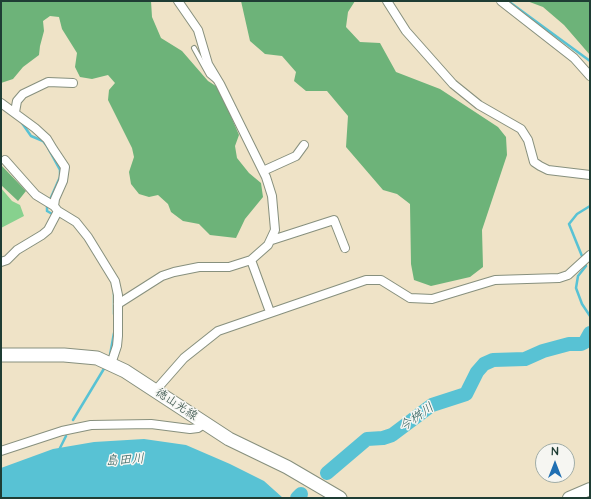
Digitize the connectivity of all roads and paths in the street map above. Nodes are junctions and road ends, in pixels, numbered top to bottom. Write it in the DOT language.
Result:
graph roads {
  1 [pos="178,1"];
  2 [pos="387,1"];
  3 [pos="501,1"];
  4 [pos="194,48"];
  5 [pos="590,76"];
  6 [pos="73,83"];
  7 [pos="220,84"];
  8 [pos="1,103"];
  9 [pos="15,112"];
  10 [pos="304,145"];
  11 [pos="5,160"];
  12 [pos="264,171"];
  13 [pos="590,175"];
  14 [pos="56,208"];
  15 [pos="272,240"];
  16 [pos="345,248"];
  17 [pos="590,255"];
  18 [pos="251,260"];
  19 [pos="1,262"];
  20 [pos="118,304"];
  21 [pos="270,312"];
  22 [pos="1,355"];
  23 [pos="111,364"];
  24 [pos="155,391"];
  25 [pos="204,424"];
  26 [pos="1,451"];
  27 [pos="590,489"];
  28 [pos="340,498"];
  29 [pos="569,498"];
  1 -- 7 [label="street"];
  2 -- 13 [label="street"];
  3 -- 5 [label="street"];
  4 -- 7 [label="lane"];
  6 -- 9 [label="street"];
  7 -- 12 [label="street"];
  8 -- 9 [label="street"];
  9 -- 14 [label="street"];
  10 -- 12 [label="street"];
  11 -- 14 [label="street"];
  12 -- 15 [label="street"];
  14 -- 19 [label="street"];
  14 -- 20 [label="street"];
  15 -- 16 [label="street"];
  15 -- 18 [label="street"];
  17 -- 21 [label="street"];
  18 -- 20 [label="street"];
  18 -- 21 [label="street"];
  20 -- 23 [label="street"];
  21 -- 24 [label="street"];
  22 -- 23 [label="main road, 徳山光線"];
  23 -- 24 [label="main road, 徳山光線"];
  24 -- 25 [label="main road, 徳山光線"];
  25 -- 26 [label="street"];
  25 -- 28 [label="main road, 徳山光線"];
  27 -- 29 [label="street"];
}
